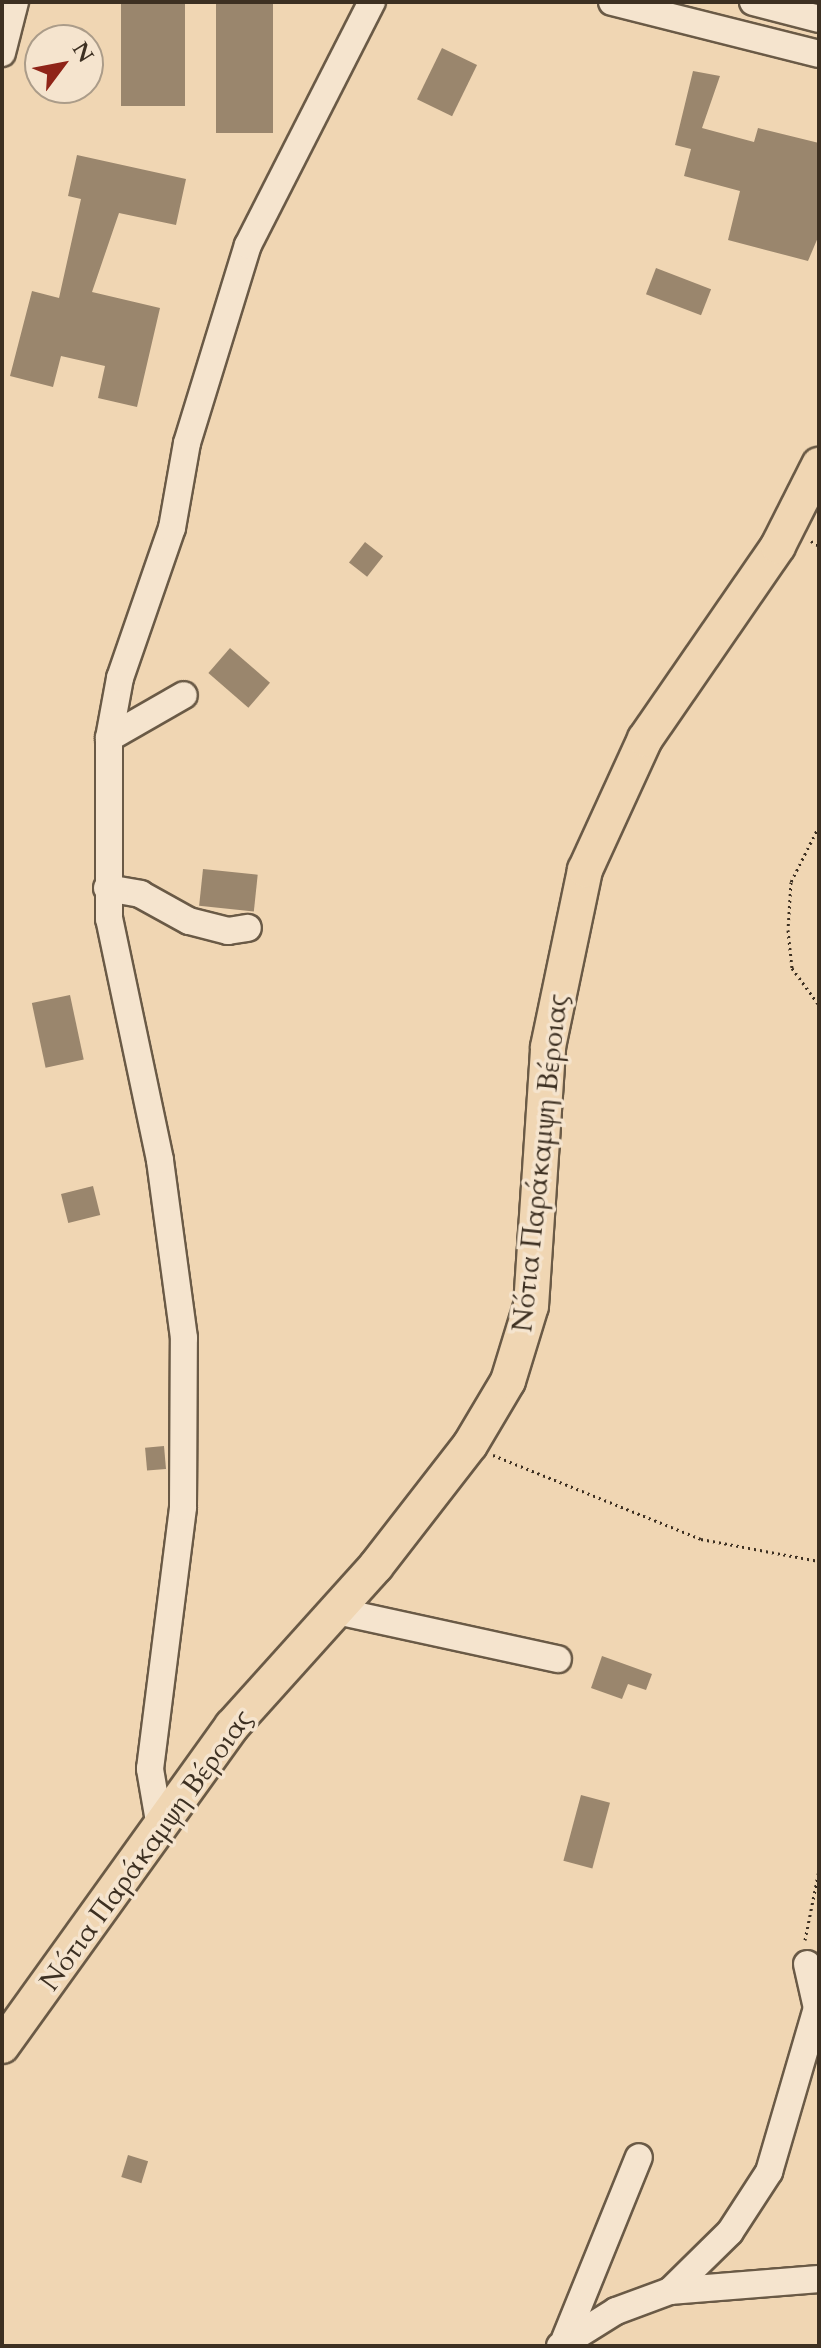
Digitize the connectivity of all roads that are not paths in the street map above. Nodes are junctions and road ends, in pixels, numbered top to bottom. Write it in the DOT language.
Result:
graph roads {
  1 [pos="15,2"];
  2 [pos="372,2"];
  3 [pos="612,2"];
  4 [pos="753,2"];
  5 [pos="819,19"];
  6 [pos="2,53"];
  7 [pos="819,54"];
  8 [pos="819,465"];
  9 [pos="819,502"];
  10 [pos="778,546"];
  11 [pos="184,695"];
  12 [pos="109,738"];
  13 [pos="107,888"];
  14 [pos="248,928"];
  15 [pos="337,1611"];
  16 [pos="558,1659"];
  17 [pos="160,1827"];
  18 [pos="807,1964"];
  19 [pos="2,2046"];
  20 [pos="639,2157"];
  21 [pos="819,2279"];
  22 [pos="670,2291"];
  23 [pos="562,2342"];
  1 -- 6 [label="street"];
  2 -- 12 [label="street"];
  3 -- 7 [label="street"];
  4 -- 5 [label="street"];
  8 -- 10 [label="main road, Νότια Παράκαμψη Βέροιας"];
  9 -- 10 [label="main road, Νότια Παράκαμψη Βέροιας"];
  10 -- 15 [label="main road, Νότια Παράκαμψη Βέροιας"];
  11 -- 12 [label="street"];
  12 -- 13 [label="street"];
  13 -- 14 [label="street"];
  13 -- 17 [label="street"];
  15 -- 16 [label="street"];
  15 -- 17 [label="main road, Νότια Παράκαμψη Βέροιας"];
  17 -- 19 [label="main road, Νότια Παράκαμψη Βέροιας"];
  18 -- 22 [label="street"];
  20 -- 23 [label="street"];
  21 -- 22 [label="street"];
  22 -- 23 [label="street"];
}
